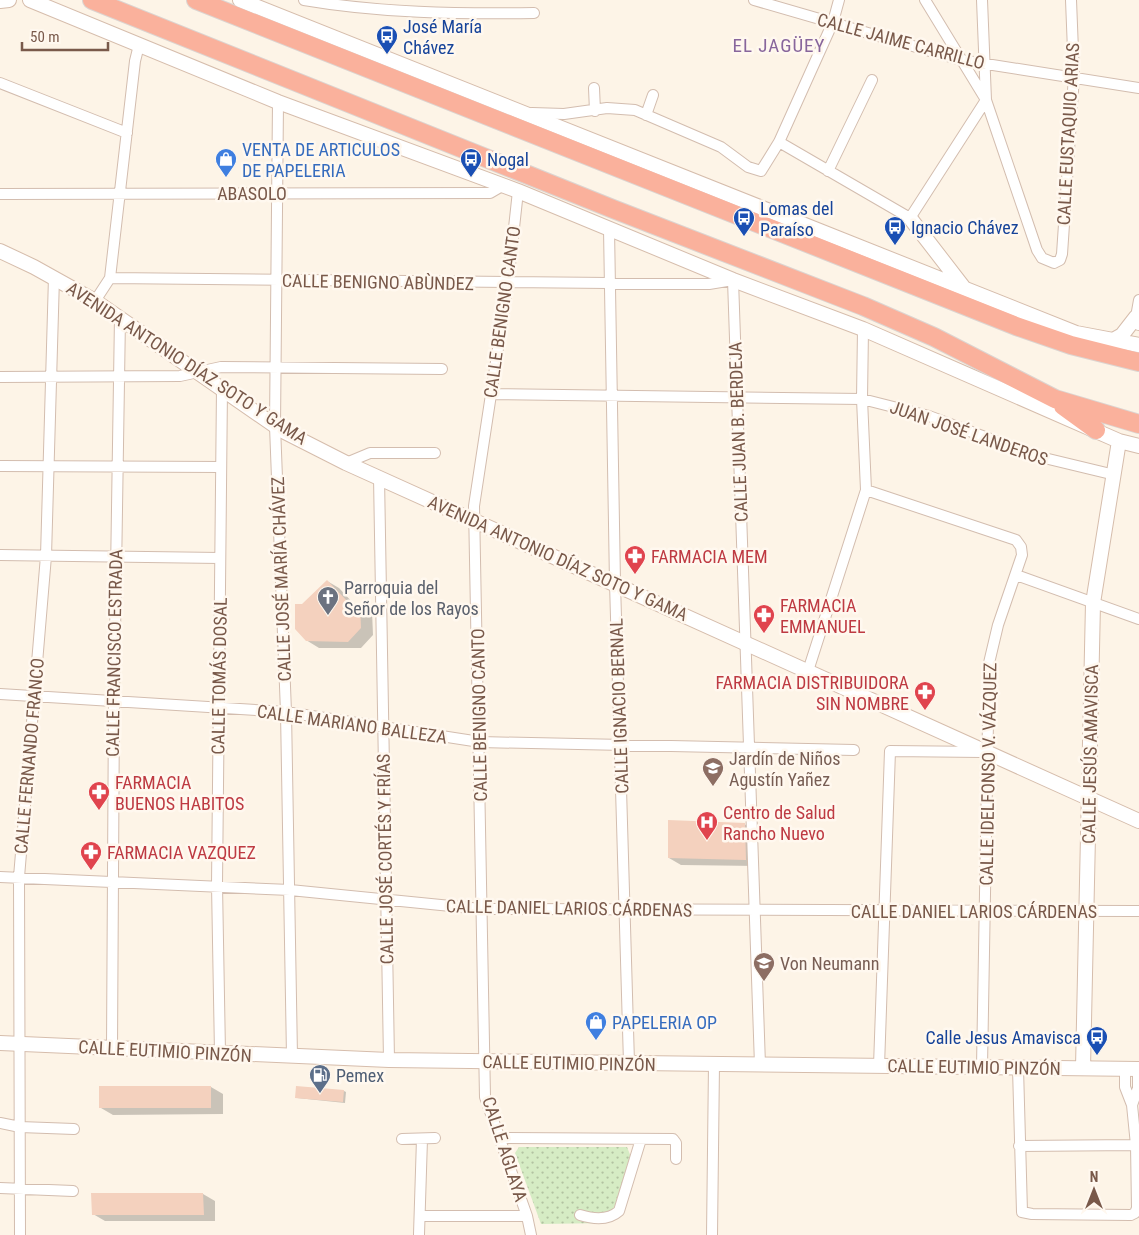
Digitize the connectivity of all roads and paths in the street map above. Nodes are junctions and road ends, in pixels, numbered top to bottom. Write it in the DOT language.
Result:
graph roads {
  1 [pos="8,0"];
  2 [pos="30,0"];
  3 [pos="92,0"];
  4 [pos="196,0"];
  5 [pos="240,0"];
  6 [pos="304,0"];
  7 [pos="754,0"];
  8 [pos="839,0"];
  9 [pos="925,0"];
  10 [pos="982,0"];
  11 [pos="1071,0"];
  12 [pos="0,1"];
  13 [pos="353,4"];
  14 [pos="534,13"];
  15 [pos="833,22"];
  16 [pos="139,45"];
  17 [pos="377,54"];
  18 [pos="961,60"];
  19 [pos="984,64"];
  20 [pos="1074,76"];
  21 [pos="872,80"];
  22 [pos="0,83"];
  23 [pos="413,86"];
  24 [pos="594,88"];
  25 [pos="1139,88"];
  26 [pos="653,95"];
  27 [pos="986,100"];
  28 [pos="278,102"];
  29 [pos="595,111"];
  30 [pos="521,113"];
  31 [pos="646,115"];
  32 [pos="127,132"];
  33 [pos="779,142"];
  34 [pos="828,171"];
  35 [pos="502,186"];
  36 [pos="518,191"];
  37 [pos="120,193"];
  38 [pos="276,193"];
  39 [pos="0,194"];
  40 [pos="910,218"];
  41 [pos="609,229"];
  42 [pos="0,251"];
  43 [pos="54,277"];
  44 [pos="110,278"];
  45 [pos="275,280"];
  46 [pos="733,280"];
  47 [pos="508,283"];
  48 [pos="608,284"];
  49 [pos="964,288"];
  50 [pos="1139,300"];
  51 [pos="95,301"];
  52 [pos="120,317"];
  53 [pos="1137,320"];
  54 [pos="862,329"];
  55 [pos="1112,340"];
  56 [pos="1139,345"];
  57 [pos="1139,362"];
  58 [pos="275,368"];
  59 [pos="442,369"];
  60 [pos="199,372"];
  61 [pos="0,377"];
  62 [pos="119,377"];
  63 [pos="50,378"];
  64 [pos="222,388"];
  65 [pos="1009,392"];
  66 [pos="491,394"];
  67 [pos="611,396"];
  68 [pos="1047,396"];
  69 [pos="737,398"];
  70 [pos="862,399"];
  71 [pos="1139,424"];
  72 [pos="275,426"];
  73 [pos="1096,430"];
  74 [pos="1119,441"];
  75 [pos="1139,446"];
  76 [pos="435,453"];
  77 [pos="346,463"];
  78 [pos="0,466"];
  79 [pos="49,467"];
  80 [pos="118,467"];
  81 [pos="221,467"];
  82 [pos="1115,475"];
  83 [pos="379,477"];
  84 [pos="866,490"];
  85 [pos="475,520"];
  86 [pos="0,555"];
  87 [pos="46,556"];
  88 [pos="115,557"];
  89 [pos="220,558"];
  90 [pos="1016,575"];
  91 [pos="615,583"];
  92 [pos="1093,603"];
  93 [pos="1139,619"];
  94 [pos="746,643"];
  95 [pos="808,671"];
  96 [pos="0,694"];
  97 [pos="34,695"];
  98 [pos="114,701"];
  99 [pos="218,707"];
  100 [pos="286,712"];
  101 [pos="382,728"];
  102 [pos="480,742"];
  103 [pos="621,745"];
  104 [pos="749,748"];
  105 [pos="854,750"];
  106 [pos="987,752"];
  107 [pos="1089,799"];
  108 [pos="1139,821"];
  109 [pos="0,877"];
  110 [pos="19,878"];
  111 [pos="113,881"];
  112 [pos="217,886"];
  113 [pos="290,890"];
  114 [pos="385,899"];
  115 [pos="481,909"];
  116 [pos="626,910"];
  117 [pos="755,911"];
  118 [pos="884,911"];
  119 [pos="985,911"];
  120 [pos="1087,911"];
  121 [pos="1139,911"];
  122 [pos="0,1043"];
  123 [pos="18,1044"];
  124 [pos="112,1048"];
  125 [pos="220,1053"];
  126 [pos="292,1056"];
  127 [pos="389,1060"];
  128 [pos="484,1061"];
  129 [pos="630,1063"];
  130 [pos="714,1064"];
  131 [pos="760,1065"];
  132 [pos="879,1066"];
  133 [pos="982,1067"];
  134 [pos="1018,1068"];
  135 [pos="1083,1068"];
  136 [pos="1134,1069"];
  137 [pos="0,1122"];
  138 [pos="20,1127"];
  139 [pos="74,1129"];
  140 [pos="435,1138"];
  141 [pos="500,1138"];
  142 [pos="402,1139"];
  143 [pos="422,1139"];
  144 [pos="641,1139"];
  145 [pos="1136,1144"];
  146 [pos="1020,1146"];
  147 [pos="676,1159"];
  148 [pos="0,1188"];
  149 [pos="20,1189"];
  150 [pos="73,1190"];
  151 [pos="1138,1190"];
  152 [pos="580,1215"];
  153 [pos="420,1216"];
  154 [pos="527,1216"];
  155 [pos="419,1234"];
  156 [pos="20,1235"];
  157 [pos="531,1235"];
  158 [pos="712,1235"];
  1 -- 12 [label="street"];
  2 -- 16 [label="street"];
  3 -- 68 [label="highway"];
  4 -- 23 [label="highway"];
  5 -- 17 [label="street"];
  6 -- 13 [label="street"];
  7 -- 15 [label="street, CALLE JAIME CARRILLO"];
  8 -- 15 [label="street"];
  9 -- 18 [label="street"];
  10 -- 19 [label="street"];
  11 -- 20 [label="street, CALLE EUSTAQUIO ARIAS"];
  13 -- 14 [label="street"];
  15 -- 18 [label="street, CALLE JAIME CARRILLO"];
  15 -- 33 [label="street"];
  16 -- 28 [label="street"];
  16 -- 32 [label="street"];
  17 -- 23 [label="street"];
  17 -- 30 [label="street"];
  18 -- 19 [label="street, CALLE JAIME CARRILLO"];
  18 -- 27 [label="street"];
  19 -- 20 [label="street, CALLE JAIME CARRILLO"];
  19 -- 27 [label="street"];
  20 -- 25 [label="street, CALLE JAIME CARRILLO"];
  20 -- 27 [label="street, CALLE EUSTAQUIO ARIAS"];
  21 -- 34 [label="street"];
  22 -- 32 [label="street"];
  23 -- 57 [label="highway"];
  24 -- 29 [label="street"];
  26 -- 31 [label="street"];
  27 -- 40 [label="street"];
  28 -- 35 [label="street"];
  28 -- 38 [label="street, CALLE JOSÉ MARÍA CHÁVEZ"];
  29 -- 30 [label="street"];
  29 -- 31 [label="street"];
  30 -- 49 [label="street"];
  31 -- 33 [label="street"];
  32 -- 37 [label="street"];
  33 -- 34 [label="street"];
  34 -- 40 [label="street"];
  35 -- 36 [label="street"];
  35 -- 38 [label="street, ABASOLO"];
  36 -- 41 [label="street"];
  36 -- 47 [label="street, CALLE BENIGNO CANTO"];
  37 -- 38 [label="street, ABASOLO"];
  37 -- 39 [label="street, ABASOLO"];
  37 -- 44 [label="street"];
  38 -- 45 [label="street, CALLE JOSÉ MARÍA CHÁVEZ"];
  40 -- 49 [label="street"];
  41 -- 46 [label="street"];
  41 -- 48 [label="street, CALLE IGNACIO BERNAL"];
  42 -- 43 [label="street, AVENIDA ANTONIO DÍAZ SOTO Y GAMA"];
  43 -- 51 [label="street, AVENIDA ANTONIO DÍAZ SOTO Y GAMA"];
  43 -- 63 [label="street, CALLE FERNANDO FRANCO"];
  44 -- 45 [label="street, CALLE BENIGNO ABÙNDEZ"];
  44 -- 51 [label="street"];
  45 -- 47 [label="street, CALLE BENIGNO ABÙNDEZ"];
  45 -- 58 [label="street, CALLE JOSÉ MARÍA CHÁVEZ"];
  46 -- 48 [label="street, CALLE BENIGNO ABÙNDEZ"];
  46 -- 54 [label="street"];
  46 -- 69 [label="street, CALLE JUAN B. BERDEJA"];
  47 -- 48 [label="street, CALLE BENIGNO ABÙNDEZ"];
  47 -- 66 [label="street, CALLE BENIGNO CANTO"];
  48 -- 67 [label="street, CALLE IGNACIO BERNAL"];
  49 -- 55 [label="street"];
  50 -- 53 [label="street"];
  51 -- 52 [label="street, AVENIDA ANTONIO DÍAZ SOTO Y GAMA"];
  52 -- 60 [label="street, AVENIDA ANTONIO DÍAZ SOTO Y GAMA"];
  52 -- 62 [label="street, CALLE FRANCISCO ESTRADA"];
  53 -- 55 [label="street"];
  54 -- 65 [label="street"];
  54 -- 70 [label="street"];
  55 -- 56 [label="street"];
  58 -- 59 [label="street"];
  58 -- 60 [label="street"];
  58 -- 72 [label="street, CALLE JOSÉ MARÍA CHÁVEZ"];
  60 -- 62 [label="street"];
  60 -- 64 [label="street, AVENIDA ANTONIO DÍAZ SOTO Y GAMA"];
  61 -- 63 [label="street"];
  62 -- 63 [label="street"];
  62 -- 80 [label="street, CALLE FRANCISCO ESTRADA"];
  63 -- 79 [label="street, CALLE FERNANDO FRANCO"];
  64 -- 72 [label="street, AVENIDA ANTONIO DÍAZ SOTO Y GAMA"];
  64 -- 81 [label="street, CALLE TOMÁS DOSAL"];
  65 -- 68 [label="highway"];
  65 -- 73 [label="street"];
  66 -- 67 [label="street, JUAN JOSÉ LANDEROS"];
  66 -- 85 [label="street, CALLE BENIGNO CANTO"];
  67 -- 69 [label="street, JUAN JOSÉ LANDEROS"];
  67 -- 91 [label="street, CALLE IGNACIO BERNAL"];
  68 -- 71 [label="highway"];
  68 -- 73 [label="highway"];
  69 -- 70 [label="street, JUAN JOSÉ LANDEROS"];
  69 -- 94 [label="street, CALLE JUAN B. BERDEJA"];
  70 -- 82 [label="street, JUAN JOSÉ LANDEROS"];
  70 -- 84 [label="street"];
  72 -- 77 [label="street, AVENIDA ANTONIO DÍAZ SOTO Y GAMA"];
  72 -- 100 [label="street, CALLE JOSÉ MARÍA CHÁVEZ"];
  73 -- 74 [label="street"];
  74 -- 75 [label="street"];
  74 -- 82 [label="street, CALLE JESÚS AMAVISCA"];
  76 -- 77 [label="street"];
  77 -- 83 [label="street, AVENIDA ANTONIO DÍAZ SOTO Y GAMA"];
  78 -- 79 [label="street"];
  79 -- 80 [label="street"];
  79 -- 87 [label="street, CALLE FERNANDO FRANCO"];
  80 -- 81 [label="street"];
  80 -- 88 [label="street, CALLE FRANCISCO ESTRADA"];
  81 -- 89 [label="street, CALLE TOMÁS DOSAL"];
  82 -- 92 [label="street, CALLE JESÚS AMAVISCA"];
  83 -- 85 [label="street, AVENIDA ANTONIO DÍAZ SOTO Y GAMA"];
  83 -- 101 [label="street, CALLE JOSÉ CORTÉS Y FRÍAS"];
  84 -- 90 [label="street, CALLE IDELFONSO V. VÁZQUEZ"];
  84 -- 95 [label="street"];
  85 -- 91 [label="street, AVENIDA ANTONIO DÍAZ SOTO Y GAMA"];
  85 -- 102 [label="street, CALLE BENIGNO CANTO"];
  86 -- 87 [label="street"];
  87 -- 88 [label="street"];
  87 -- 97 [label="street, CALLE FERNANDO FRANCO"];
  88 -- 89 [label="street"];
  88 -- 98 [label="street, CALLE FRANCISCO ESTRADA"];
  89 -- 99 [label="street, CALLE TOMÁS DOSAL"];
  90 -- 92 [label="street"];
  90 -- 106 [label="street, CALLE IDELFONSO V. VÁZQUEZ"];
  91 -- 94 [label="street, AVENIDA ANTONIO DÍAZ SOTO Y GAMA"];
  91 -- 103 [label="street, CALLE IGNACIO BERNAL"];
  92 -- 93 [label="street"];
  92 -- 107 [label="street, CALLE JESÚS AMAVISCA"];
  94 -- 95 [label="street, AVENIDA ANTONIO DÍAZ SOTO Y GAMA"];
  94 -- 104 [label="street, CALLE JUAN B. BERDEJA"];
  95 -- 106 [label="street, AVENIDA ANTONIO DÍAZ SOTO Y GAMA"];
  96 -- 97 [label="street, CALLE MARIANO BALLEZA"];
  97 -- 98 [label="street, CALLE MARIANO BALLEZA"];
  97 -- 110 [label="street, CALLE FERNANDO FRANCO"];
  98 -- 99 [label="street, CALLE MARIANO BALLEZA"];
  98 -- 111 [label="street, CALLE FRANCISCO ESTRADA"];
  99 -- 100 [label="street, CALLE MARIANO BALLEZA"];
  99 -- 112 [label="street, CALLE TOMÁS DOSAL"];
  100 -- 101 [label="street, CALLE MARIANO BALLEZA"];
  100 -- 113 [label="street, CALLE JOSÉ MARÍA CHÁVEZ"];
  101 -- 102 [label="street, CALLE MARIANO BALLEZA"];
  101 -- 114 [label="street, CALLE JOSÉ CORTÉS Y FRÍAS"];
  102 -- 103 [label="street, CALLE MARIANO BALLEZA"];
  102 -- 115 [label="street, CALLE BENIGNO CANTO"];
  103 -- 104 [label="street, CALLE MARIANO BALLEZA"];
  103 -- 116 [label="street, CALLE IGNACIO BERNAL"];
  104 -- 105 [label="street, CALLE MARIANO BALLEZA"];
  104 -- 117 [label="street, CALLE JUAN B. BERDEJA"];
  106 -- 107 [label="street, AVENIDA ANTONIO DÍAZ SOTO Y GAMA"];
  106 -- 118 [label="street"];
  106 -- 119 [label="street, CALLE IDELFONSO V. VÁZQUEZ"];
  107 -- 108 [label="street, AVENIDA ANTONIO DÍAZ SOTO Y GAMA"];
  107 -- 120 [label="street, CALLE JESÚS AMAVISCA"];
  109 -- 110 [label="street, CALLE DANIEL LARIOS CÁRDENAS"];
  110 -- 111 [label="street, CALLE DANIEL LARIOS CÁRDENAS"];
  110 -- 123 [label="street, CALLE FERNANDO FRANCO"];
  111 -- 112 [label="street, CALLE DANIEL LARIOS CÁRDENAS"];
  111 -- 124 [label="street, CALLE FRANCISCO ESTRADA"];
  112 -- 113 [label="street, CALLE DANIEL LARIOS CÁRDENAS"];
  112 -- 125 [label="street, CALLE TOMÁS DOSAL"];
  113 -- 114 [label="street, CALLE DANIEL LARIOS CÁRDENAS"];
  113 -- 126 [label="street, CALLE JOSÉ MARÍA CHÁVEZ"];
  114 -- 115 [label="street, CALLE DANIEL LARIOS CÁRDENAS"];
  114 -- 127 [label="street, CALLE JOSÉ CORTÉS Y FRÍAS"];
  115 -- 116 [label="street, CALLE DANIEL LARIOS CÁRDENAS"];
  115 -- 128 [label="street, CALLE BENIGNO CANTO"];
  116 -- 117 [label="street, CALLE DANIEL LARIOS CÁRDENAS"];
  116 -- 129 [label="street, CALLE IGNACIO BERNAL"];
  117 -- 118 [label="street, CALLE DANIEL LARIOS CÁRDENAS"];
  117 -- 131 [label="street, CALLE JUAN B. BERDEJA"];
  118 -- 119 [label="street, CALLE DANIEL LARIOS CÁRDENAS"];
  118 -- 132 [label="street"];
  119 -- 120 [label="street, CALLE DANIEL LARIOS CÁRDENAS"];
  119 -- 133 [label="street, CALLE IDELFONSO V. VÁZQUEZ"];
  120 -- 121 [label="street, CALLE DANIEL LARIOS CÁRDENAS"];
  120 -- 135 [label="street, CALLE JESÚS AMAVISCA"];
  122 -- 123 [label="street, CALLE EUTIMIO PINZÓN"];
  123 -- 124 [label="street, CALLE EUTIMIO PINZÓN"];
  123 -- 138 [label="street, CALLE FERNANDO FRANCO"];
  124 -- 125 [label="street, CALLE EUTIMIO PINZÓN"];
  125 -- 126 [label="street, CALLE EUTIMIO PINZÓN"];
  126 -- 127 [label="street, CALLE EUTIMIO PINZÓN"];
  127 -- 128 [label="street, CALLE EUTIMIO PINZÓN"];
  128 -- 129 [label="street, CALLE EUTIMIO PINZÓN"];
  128 -- 141 [label="street, CALLE AGLAYA"];
  129 -- 130 [label="street, CALLE EUTIMIO PINZÓN"];
  130 -- 131 [label="street, CALLE EUTIMIO PINZÓN"];
  130 -- 158 [label="street"];
  131 -- 132 [label="street, CALLE EUTIMIO PINZÓN"];
  132 -- 133 [label="street, CALLE EUTIMIO PINZÓN"];
  133 -- 134 [label="street, CALLE EUTIMIO PINZÓN"];
  134 -- 135 [label="street, CALLE EUTIMIO PINZÓN"];
  134 -- 146 [label="street"];
  135 -- 136 [label="street, CALLE EUTIMIO PINZÓN"];
  136 -- 145 [label="street"];
  137 -- 138 [label="street"];
  138 -- 139 [label="street"];
  138 -- 149 [label="street, CALLE FERNANDO FRANCO"];
  140 -- 143 [label="street"];
  141 -- 144 [label="street"];
  141 -- 154 [label="street, CALLE AGLAYA"];
  142 -- 143 [label="street"];
  143 -- 153 [label="street"];
  144 -- 147 [label="street"];
  144 -- 152 [label="street"];
  145 -- 146 [label="street"];
  145 -- 151 [label="street"];
  146 -- 151 [label="street"];
  148 -- 149 [label="street"];
  149 -- 150 [label="street"];
  149 -- 156 [label="street, CALLE FERNANDO FRANCO"];
  153 -- 154 [label="street"];
  153 -- 155 [label="street"];
  154 -- 157 [label="street, CALLE AGLAYA"];
}
